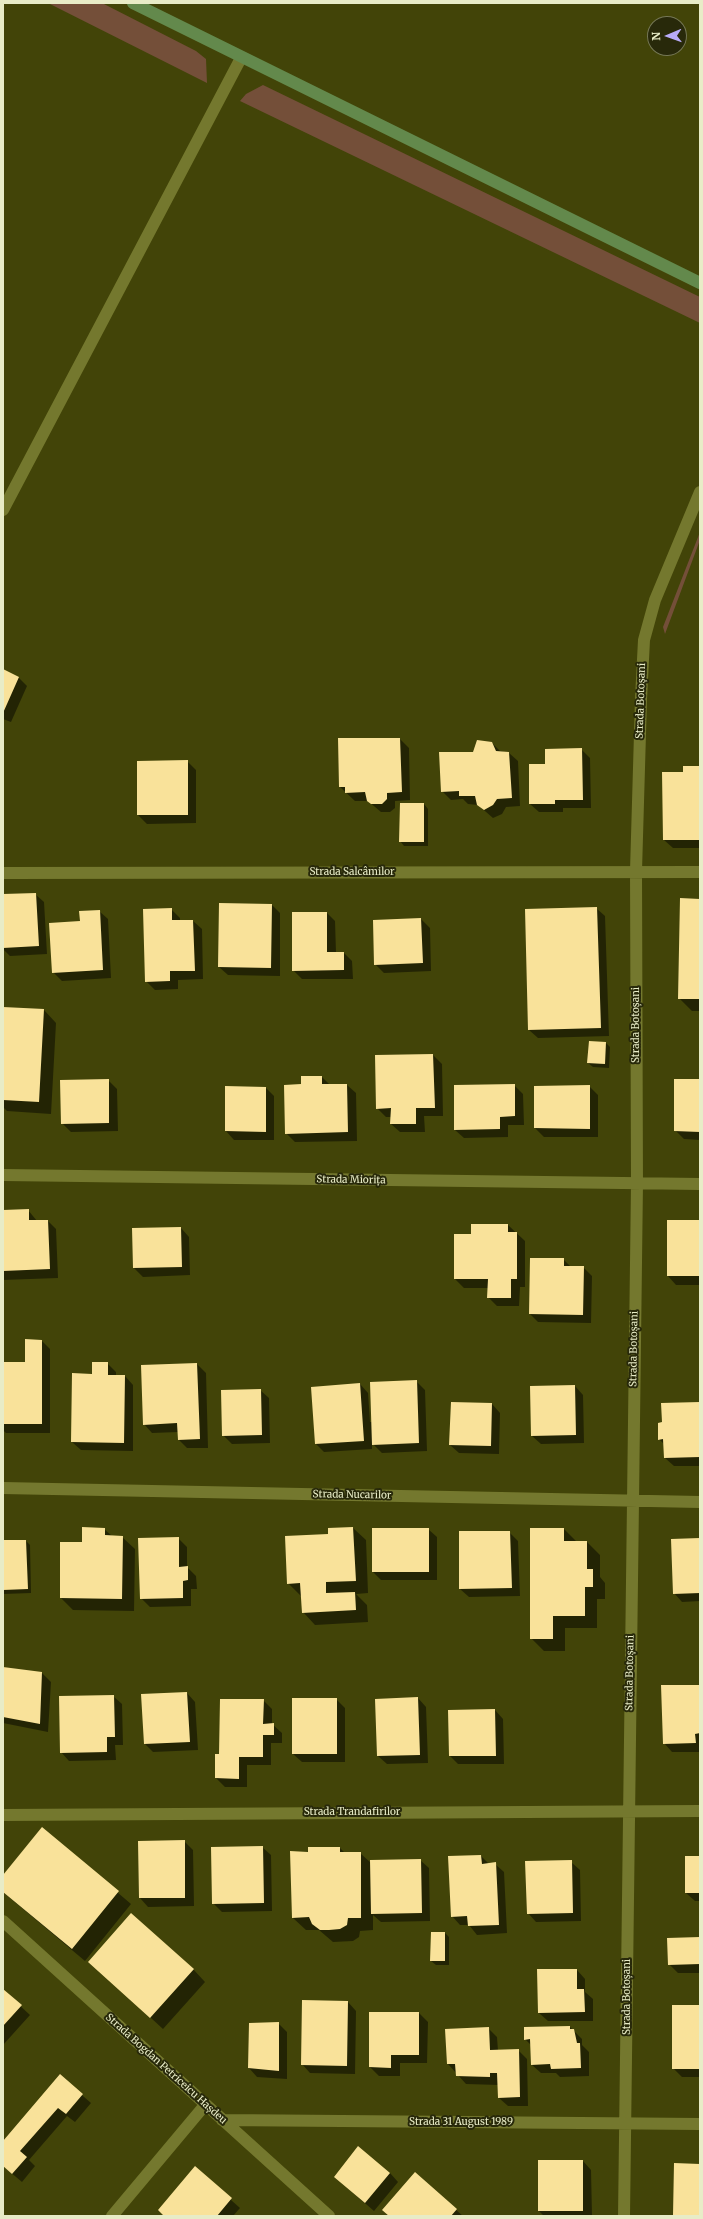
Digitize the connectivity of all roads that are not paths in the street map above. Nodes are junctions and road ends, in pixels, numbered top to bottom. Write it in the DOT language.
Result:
graph roads {
  1 [pos="133,3"];
  2 [pos="241,58"];
  3 [pos="700,283"];
  4 [pos="700,492"];
  5 [pos="3,510"];
  6 [pos="636,871"];
  7 [pos="700,872"];
  8 [pos="3,874"];
  9 [pos="3,1175"];
  10 [pos="637,1183"];
  11 [pos="700,1184"];
  12 [pos="3,1488"];
  13 [pos="632,1500"];
  14 [pos="700,1502"];
  15 [pos="628,1810"];
  16 [pos="700,1811"];
  17 [pos="3,1815"];
  18 [pos="3,1921"];
  19 [pos="205,2105"];
  20 [pos="222,2120"];
  21 [pos="626,2123"];
  22 [pos="700,2124"];
  23 [pos="112,2216"];
  24 [pos="329,2216"];
  25 [pos="624,2216"];
  1 -- 2 [label="street"];
  2 -- 3 [label="street"];
  2 -- 5 [label="street"];
  4 -- 6 [label="street, Strada Botoșani"];
  6 -- 7 [label="street, Strada Salcâmilor"];
  6 -- 8 [label="street, Strada Salcâmilor"];
  6 -- 10 [label="street, Strada Botoșani"];
  9 -- 10 [label="street, Strada Miorița"];
  10 -- 11 [label="street, Strada Miorița"];
  10 -- 13 [label="street, Strada Botoșani"];
  12 -- 13 [label="street, Strada Nucarilor"];
  13 -- 14 [label="street, Strada Nucarilor"];
  13 -- 15 [label="street, Strada Botoșani"];
  15 -- 16 [label="street, Strada Trandafirilor"];
  15 -- 17 [label="street, Strada Trandafirilor"];
  15 -- 21 [label="street, Strada Botoșani"];
  18 -- 19 [label="street, Strada Bogdan Petriceicu Hașdeu"];
  19 -- 20 [label="street, Strada Bogdan Petriceicu Hașdeu"];
  19 -- 23 [label="street"];
  20 -- 21 [label="street, Strada 31 August 1989"];
  20 -- 24 [label="street, Strada Bogdan Petriceicu Hașdeu"];
  21 -- 22 [label="street, Strada 31 August 1989"];
  21 -- 25 [label="street, Strada Botoșani"];
}
